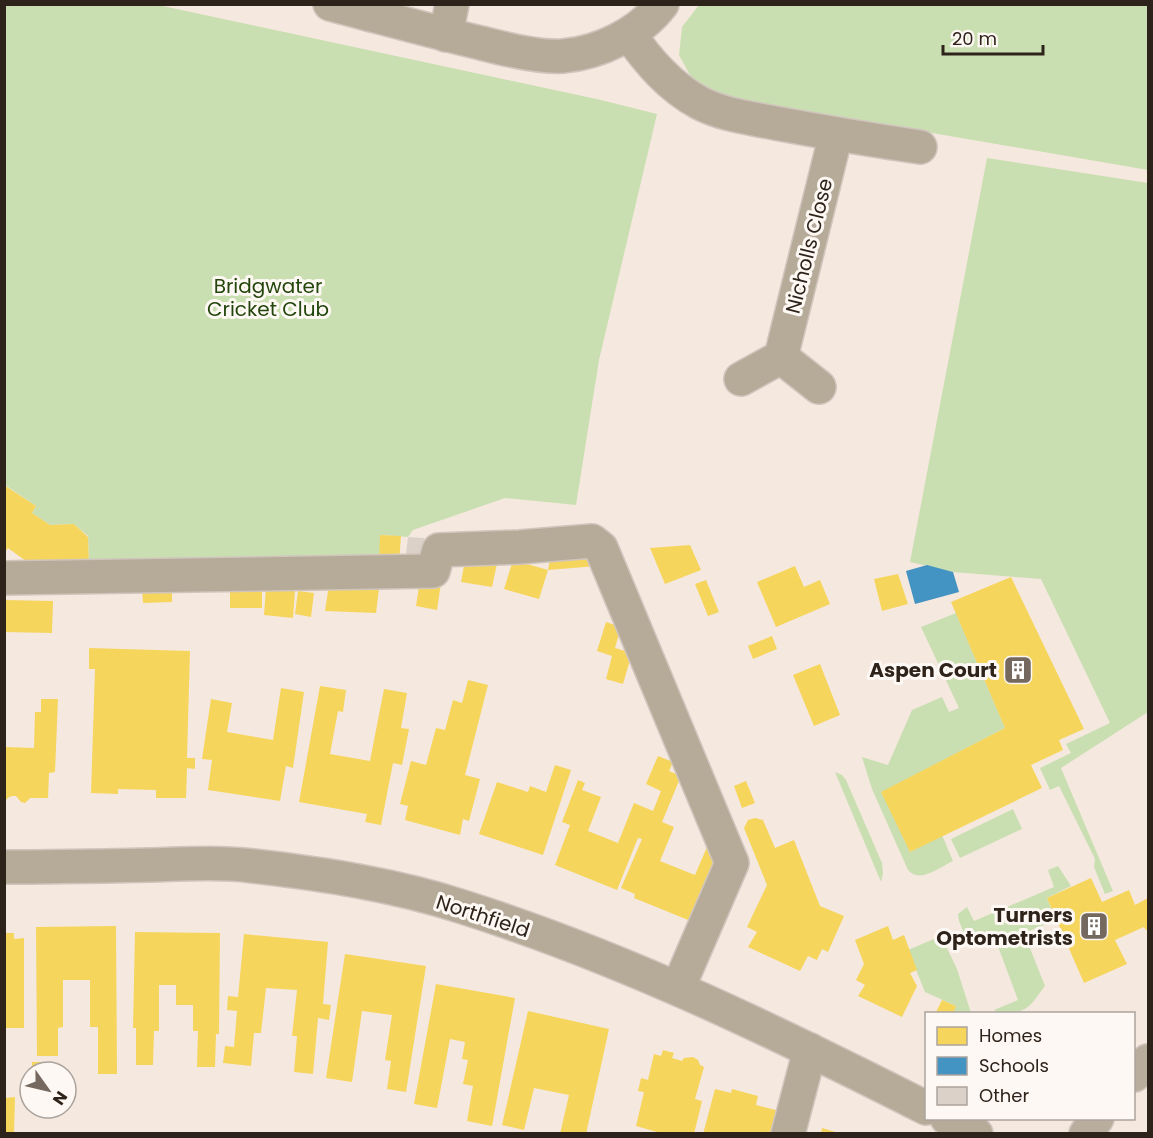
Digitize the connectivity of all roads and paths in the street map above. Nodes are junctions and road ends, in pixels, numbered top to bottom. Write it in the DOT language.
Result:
graph roads {
  1 [pos="330,4"];
  2 [pos="662,4"];
  3 [pos="449,20"];
  4 [pos="629,34"];
  5 [pos="836,134"];
  6 [pos="920,147"];
  7 [pos="781,357"];
  8 [pos="741,379"];
  9 [pos="819,387"];
  10 [pos="4,578"];
  11 [pos="4,867"];
  12 [pos="678,988"];
  13 [pos="810,1050"];
  14 [pos="1149,1061"];
  15 [pos="1135,1074"];
  16 [pos="925,1107"];
  17 [pos="949,1120"];
  18 [pos="1096,1120"];
  19 [pos="788,1134"];
  20 [pos="976,1134"];
  21 [pos="1086,1134"];
  1 -- 3 [label="street"];
  2 -- 4 [label="street"];
  3 -- 4 [label="street"];
  4 -- 5 [label="street"];
  5 -- 6 [label="street"];
  5 -- 7 [label="street, Nicholls Close"];
  7 -- 8 [label="street"];
  7 -- 9 [label="street"];
  10 -- 12 [label="street"];
  11 -- 12 [label="street, Northfield"];
  12 -- 13 [label="street, Northfield"];
  13 -- 16 [label="street, Northfield"];
  13 -- 19 [label="street"];
  14 -- 15 [label="main road"];
  17 -- 20 [label="street"];
  18 -- 21 [label="main road"];
}
